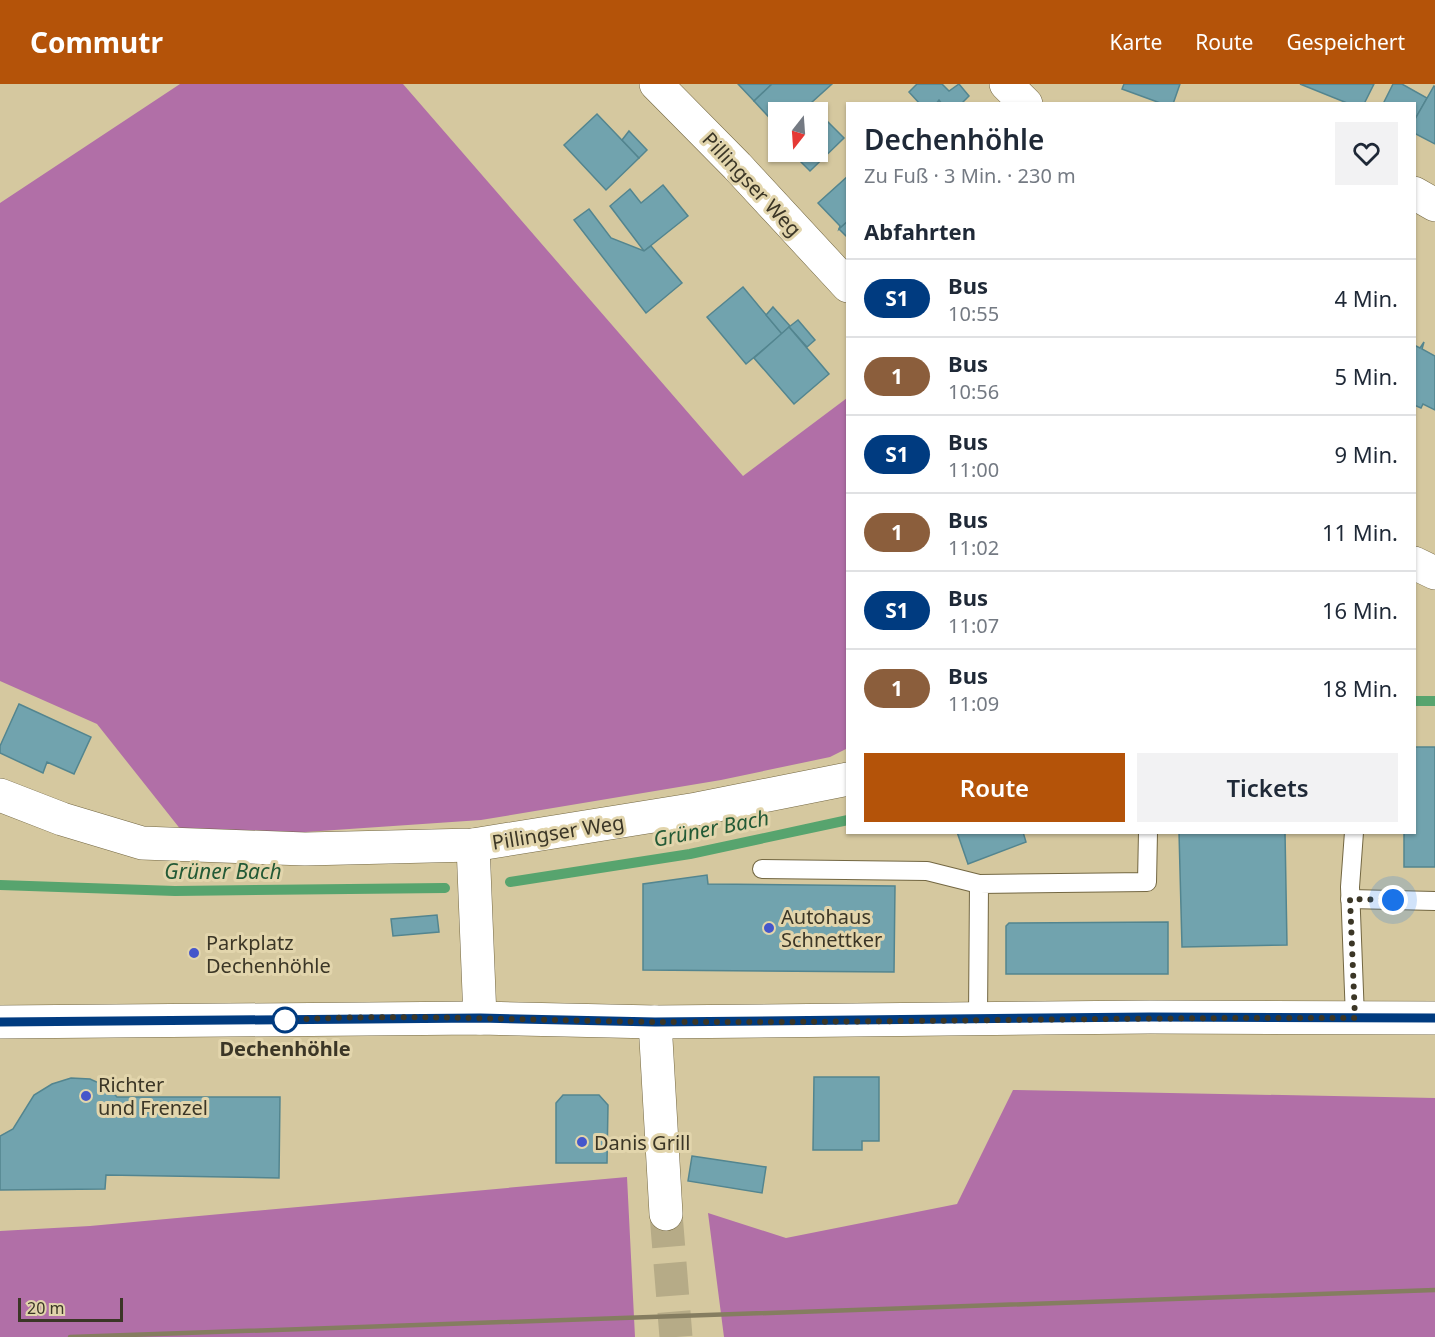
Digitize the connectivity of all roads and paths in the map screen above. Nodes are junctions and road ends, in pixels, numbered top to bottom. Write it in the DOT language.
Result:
graph roads {
  1 [pos="656,84"];
  2 [pos="1006,84"];
  3 [pos="1024,102"];
  4 [pos="1416,194"];
  5 [pos="1435,205"];
  6 [pos="846,284"];
  7 [pos="1416,564"];
  8 [pos="1435,573"];
  9 [pos="846,779"];
  10 [pos="0,795"];
  11 [pos="1148,834"];
  12 [pos="1354,834"];
  13 [pos="473,845"];
  14 [pos="762,869"];
  15 [pos="979,884"];
  16 [pos="1350,899"];
  17 [pos="1435,902"];
  18 [pos="480,1018"];
  19 [pos="1355,1018"];
  20 [pos="1435,1018"];
  21 [pos="978,1019"];
  22 [pos="0,1022"];
  23 [pos="655,1022"];
  24 [pos="666,1214"];
  1 -- 6 [label="street, Pillingser Weg"];
  2 -- 3 [label="street"];
  4 -- 5 [label="street"];
  7 -- 8 [label="street"];
  9 -- 13 [label="street, Pillingser Weg"];
  10 -- 13 [label="street"];
  11 -- 15 [label="lane"];
  12 -- 16 [label="lane"];
  13 -- 18 [label="street, Pillingser Weg"];
  14 -- 15 [label="lane"];
  15 -- 21 [label="lane"];
  16 -- 17 [label="lane"];
  16 -- 19 [label="lane"];
  18 -- 22 [label="street"];
  18 -- 23 [label="street"];
  19 -- 20 [label="street"];
  19 -- 21 [label="street"];
  21 -- 23 [label="street"];
  23 -- 24 [label="street"];
}
